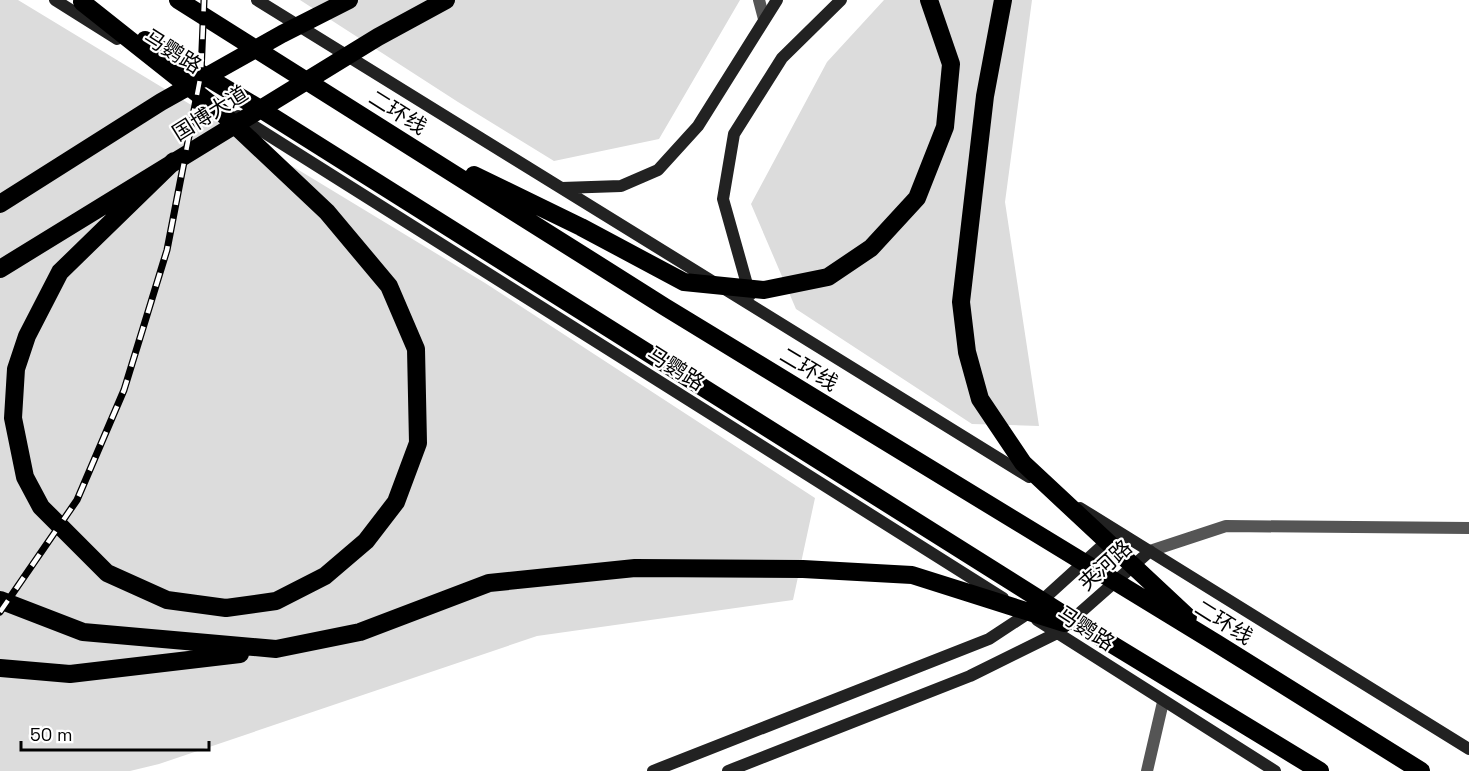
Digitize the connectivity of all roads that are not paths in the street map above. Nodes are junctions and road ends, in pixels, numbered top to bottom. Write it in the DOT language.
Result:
graph roads {
  1 [pos="54,0"];
  2 [pos="178,0"];
  3 [pos="200,0"];
  4 [pos="257,0"];
  5 [pos="323,0"];
  6 [pos="349,0"];
  7 [pos="446,0"];
  8 [pos="759,0"];
  9 [pos="777,0"];
  10 [pos="841,0"];
  11 [pos="929,0"];
  12 [pos="1003,0"];
  13 [pos="81,1"];
  14 [pos="764,19"];
  15 [pos="282,34"];
  16 [pos="239,37"];
  17 [pos="242,119"];
  18 [pos="389,133"];
  19 [pos="174,161"];
  20 [pos="560,188"];
  21 [pos="0,204"];
  22 [pos="0,269"];
  23 [pos="753,308"];
  24 [pos="1469,528"];
  25 [pos="1118,531"];
  26 [pos="1150,551"];
  27 [pos="0,600"];
  28 [pos="1027,614"];
  29 [pos="1090,631"];
  30 [pos="1058,633"];
  31 [pos="1216,643"];
  32 [pos="276,649"];
  33 [pos="0,668"];
  34 [pos="1163,702"];
  35 [pos="1469,749"];
  36 [pos="653,771"];
  37 [pos="728,771"];
  38 [pos="1147,771"];
  39 [pos="1275,771"];
  40 [pos="1320,771"];
  41 [pos="1421,771"];
  1 -- 17 [label="main road, 马鹦路"];
  2 -- 16 [label="highway, 二环线"];
  3 -- 16 [label="highway"];
  4 -- 20 [label="main road"];
  5 -- 15 [label="highway"];
  6 -- 15 [label="highway, 国博大道"];
  7 -- 17 [label="highway, 国博大道"];
  8 -- 14 [label="street"];
  9 -- 14 [label="main road"];
  10 -- 23 [label="main road"];
  11 -- 18 [label="highway"];
  12 -- 31 [label="highway"];
  13 -- 19 [label="highway"];
  13 -- 29 [label="highway"];
  14 -- 20 [label="main road"];
  15 -- 21 [label="highway, 国博大道"];
  16 -- 18 [label="highway, 二环线"];
  17 -- 19 [label="highway, 国博大道"];
  17 -- 28 [label="main road, 马鹦路"];
  18 -- 31 [label="highway, 二环线"];
  19 -- 22 [label="highway, 国博大道"];
  20 -- 23 [label="main road"];
  23 -- 25 [label="main road"];
  24 -- 26 [label="street, 夹河路"];
  25 -- 26 [label="main road"];
  25 -- 28 [label="main road, 夹河路"];
  26 -- 30 [label="main road, 夹河路"];
  26 -- 35 [label="main road"];
  27 -- 32 [label="highway"];
  28 -- 30 [label="main road, 马鹦路"];
  28 -- 36 [label="main road, 夹河路"];
  29 -- 32 [label="highway"];
  29 -- 40 [label="highway"];
  30 -- 34 [label="main road, 马鹦路"];
  30 -- 37 [label="main road, 夹河路"];
  31 -- 41 [label="highway, 二环线"];
  32 -- 33 [label="highway"];
  34 -- 38 [label="street"];
  34 -- 39 [label="main road, 马鹦路"];
}
